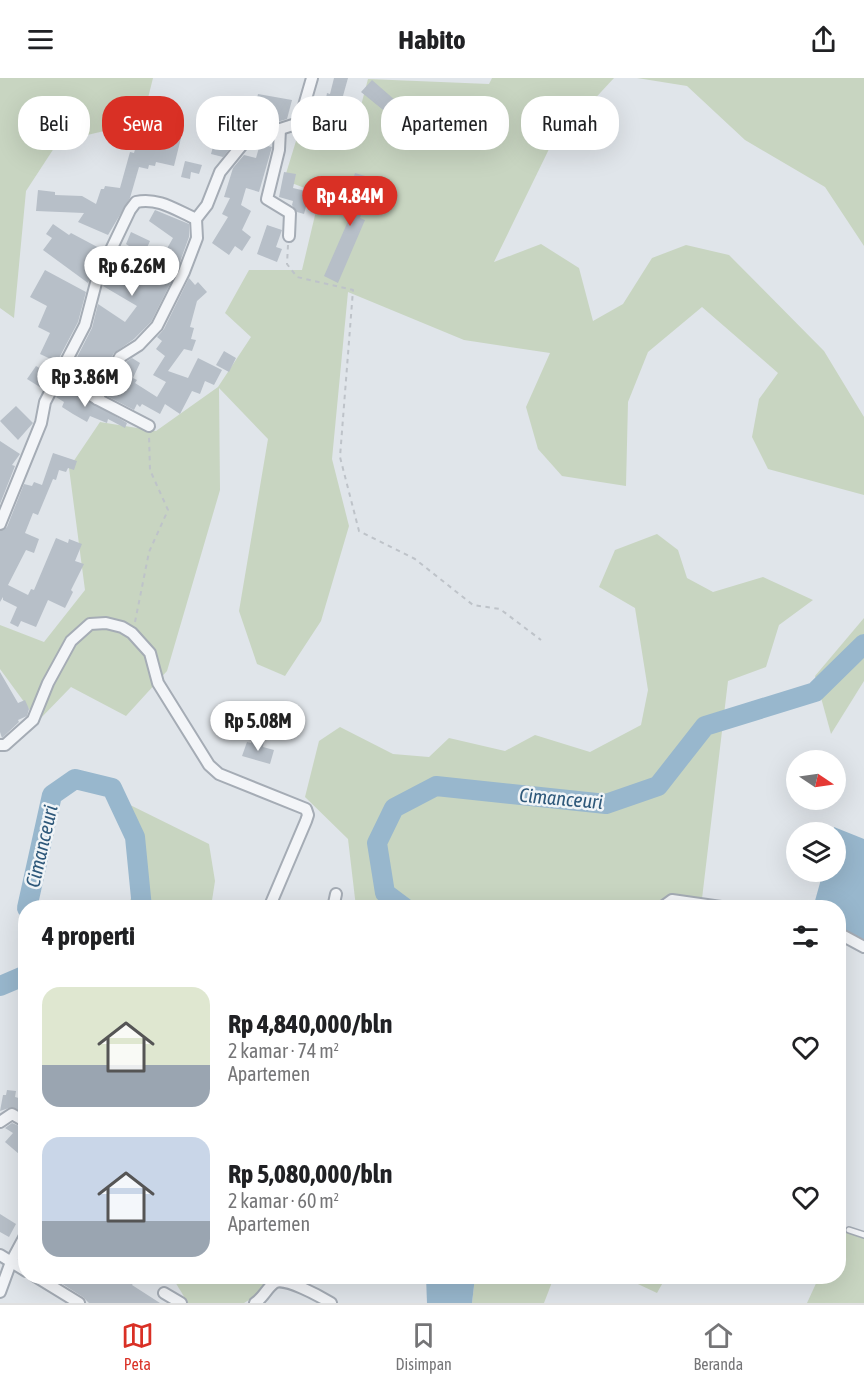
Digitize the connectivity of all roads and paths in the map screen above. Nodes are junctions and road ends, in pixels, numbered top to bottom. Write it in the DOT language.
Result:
graph roads {
  1 [pos="312,78"];
  2 [pos="280,129"];
  3 [pos="196,219"];
  4 [pos="289,236"];
  5 [pos="58,374"];
  6 [pos="97,399"];
  7 [pos="149,426"];
  8 [pos="0,524"];
  9 [pos="132,633"];
  10 [pos="541,640"];
  11 [pos="0,745"];
  12 [pos="336,894"];
  13 [pos="272,900"];
  14 [pos="335,900"];
  15 [pos="846,937"];
  16 [pos="864,947"];
  17 [pos="18,1117"];
  18 [pos="0,1122"];
  19 [pos="849,1230"];
  20 [pos="864,1235"];
  21 [pos="18,1249"];
  22 [pos="0,1255"];
  23 [pos="11,1262"];
  24 [pos="18,1266"];
  25 [pos="48,1284"];
  26 [pos="273,1284"];
  27 [pos="292,1284"];
  28 [pos="0,1292"];
  29 [pos="164,1293"];
  30 [pos="80,1303"];
  31 [pos="181,1303"];
  32 [pos="255,1303"];
  33 [pos="331,1303"];
  1 -- 2 [label="street"];
  2 -- 3 [label="street"];
  2 -- 4 [label="street"];
  3 -- 5 [label="street"];
  3 -- 6 [label="street"];
  4 -- 10 [label="path"];
  5 -- 6 [label="street"];
  5 -- 8 [label="street"];
  6 -- 7 [label="street"];
  7 -- 9 [label="path"];
  9 -- 11 [label="street"];
  9 -- 13 [label="street"];
  12 -- 14 [label="street"];
  15 -- 16 [label="street"];
  17 -- 18 [label="street"];
  19 -- 20 [label="lane"];
  21 -- 23 [label="street"];
  22 -- 23 [label="street"];
  23 -- 24 [label="street"];
  23 -- 28 [label="street"];
  25 -- 30 [label="street"];
  26 -- 32 [label="street"];
  27 -- 33 [label="street"];
  29 -- 31 [label="street"];
}
